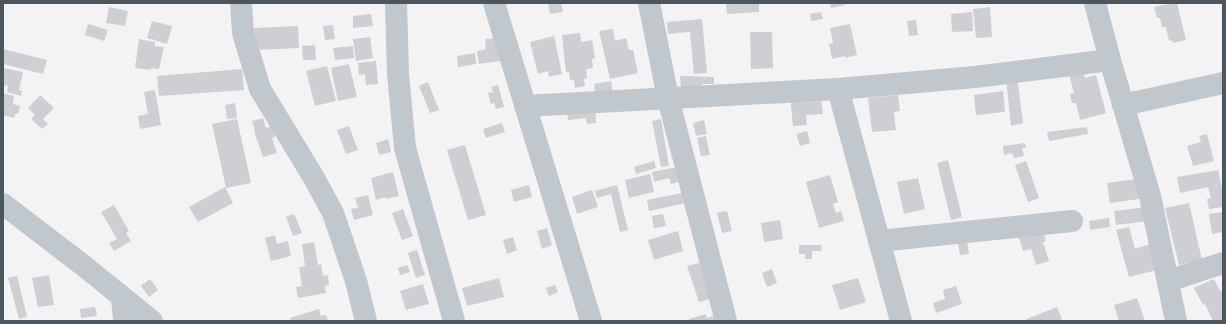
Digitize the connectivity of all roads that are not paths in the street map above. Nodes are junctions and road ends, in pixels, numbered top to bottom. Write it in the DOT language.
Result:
graph roads {
  1 [pos="241,3"];
  2 [pos="396,3"];
  3 [pos="494,3"];
  4 [pos="649,3"];
  5 [pos="1095,3"];
  6 [pos="1110,60"];
  7 [pos="1223,83"];
  8 [pos="838,89"];
  9 [pos="668,98"];
  10 [pos="1123,105"];
  11 [pos="525,106"];
  12 [pos="3,204"];
  13 [pos="1072,221"];
  14 [pos="879,241"];
  15 [pos="1223,262"];
  16 [pos="1168,281"];
  17 [pos="122,297"];
  18 [pos="124,321"];
  19 [pos="152,321"];
  20 [pos="366,321"];
  21 [pos="454,321"];
  22 [pos="591,321"];
  23 [pos="726,321"];
  24 [pos="901,321"];
  25 [pos="1176,321"];
  1 -- 20 [label="street"];
  2 -- 21 [label="street"];
  3 -- 11 [label="street"];
  4 -- 9 [label="street"];
  5 -- 6 [label="street"];
  6 -- 8 [label="street"];
  6 -- 10 [label="street"];
  7 -- 10 [label="street"];
  8 -- 9 [label="street"];
  8 -- 14 [label="street"];
  9 -- 11 [label="street"];
  9 -- 23 [label="street"];
  10 -- 16 [label="street"];
  11 -- 22 [label="street"];
  12 -- 17 [label="street"];
  13 -- 14 [label="street"];
  14 -- 24 [label="street"];
  15 -- 16 [label="street"];
  16 -- 25 [label="street"];
  17 -- 18 [label="street"];
  17 -- 19 [label="street"];
}
